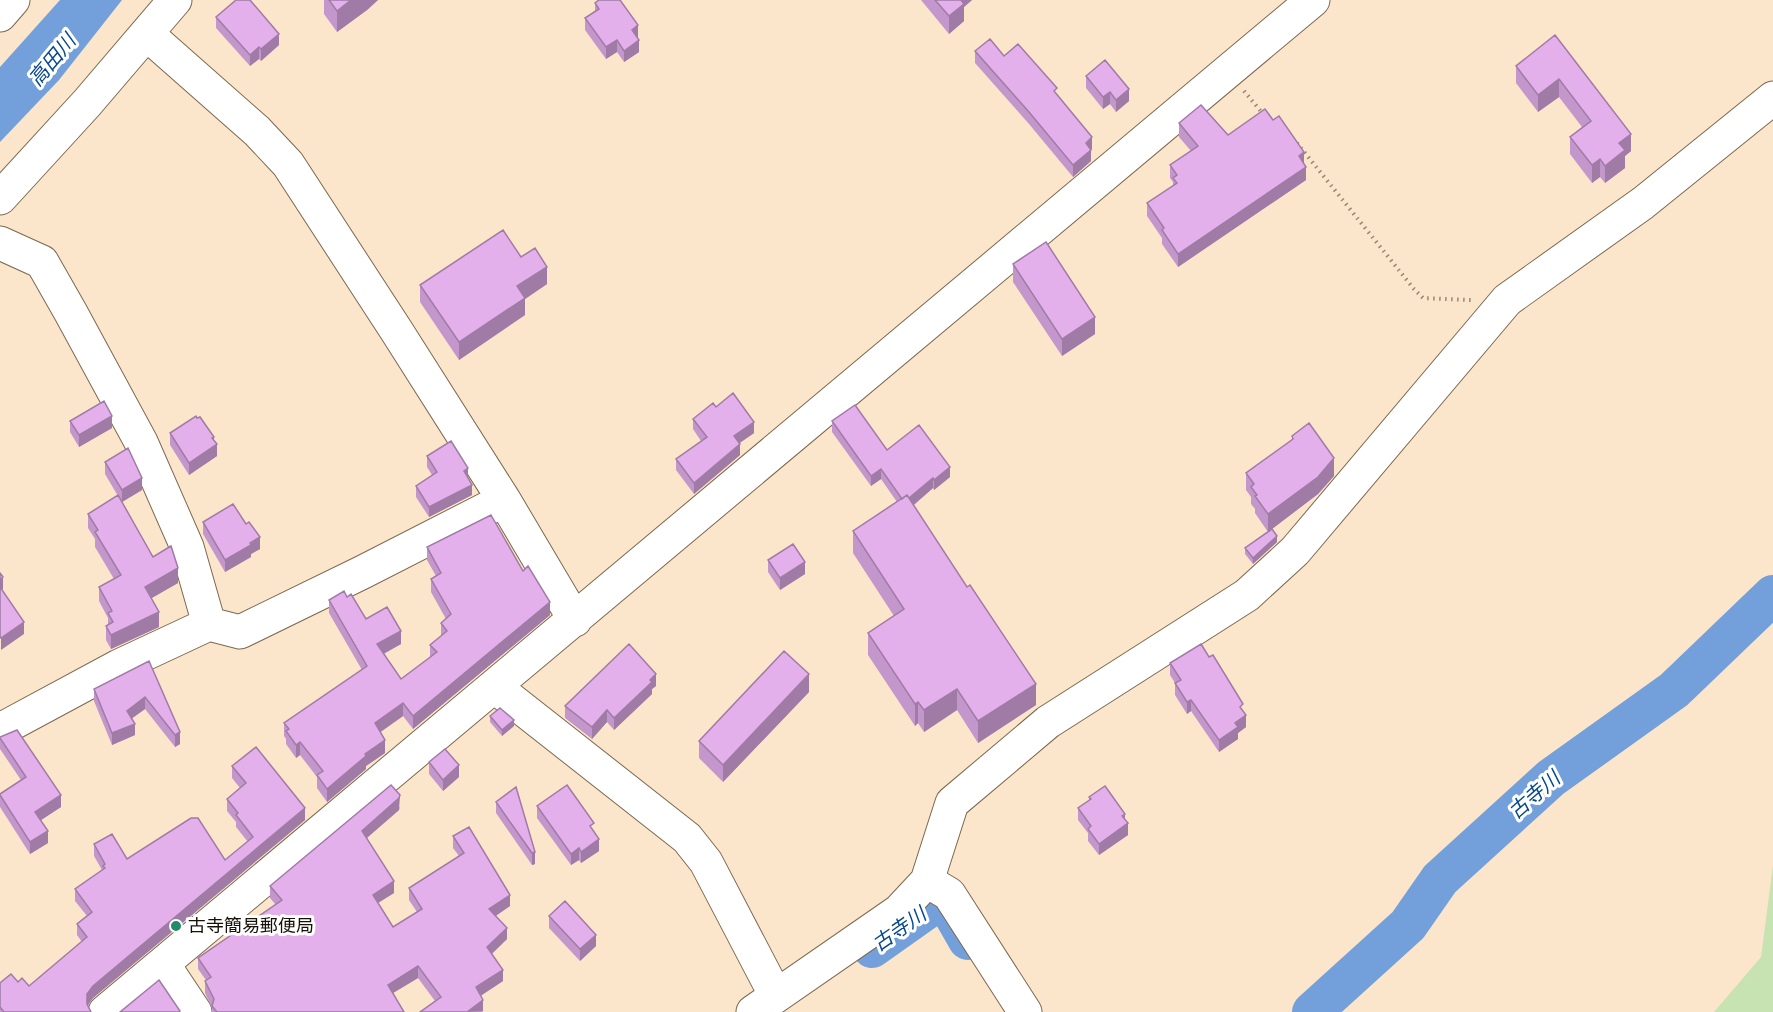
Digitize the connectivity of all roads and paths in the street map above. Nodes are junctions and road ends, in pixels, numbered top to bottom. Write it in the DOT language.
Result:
graph roads {
  1 [pos="13,0"];
  2 [pos="175,0"];
  3 [pos="1313,0"];
  4 [pos="0,15"];
  5 [pos="147,34"];
  6 [pos="1229,71"];
  7 [pos="1773,98"];
  8 [pos="1269,121"];
  9 [pos="1295,139"];
  10 [pos="0,198"];
  11 [pos="0,243"];
  12 [pos="1507,300"];
  13 [pos="504,500"];
  14 [pos="575,620"];
  15 [pos="209,624"];
  16 [pos="495,687"];
  17 [pos="0,730"];
  18 [pos="927,881"];
  19 [pos="163,964"];
  20 [pos="765,1004"];
  21 [pos="105,1012"];
  22 [pos="195,1012"];
  23 [pos="1025,1012"];
  1 -- 4 [label="street"];
  2 -- 5 [label="street"];
  3 -- 6 [label="street"];
  5 -- 10 [label="street"];
  5 -- 13 [label="street"];
  6 -- 8 [label="path"];
  6 -- 14 [label="street"];
  7 -- 12 [label="street"];
  9 -- 12 [label="path"];
  11 -- 15 [label="street"];
  12 -- 18 [label="street"];
  13 -- 14 [label="street"];
  13 -- 15 [label="street"];
  14 -- 16 [label="street"];
  15 -- 17 [label="street"];
  16 -- 19 [label="street"];
  16 -- 20 [label="street"];
  18 -- 20 [label="street"];
  18 -- 23 [label="street"];
  19 -- 21 [label="street"];
  19 -- 22 [label="street"];
}
